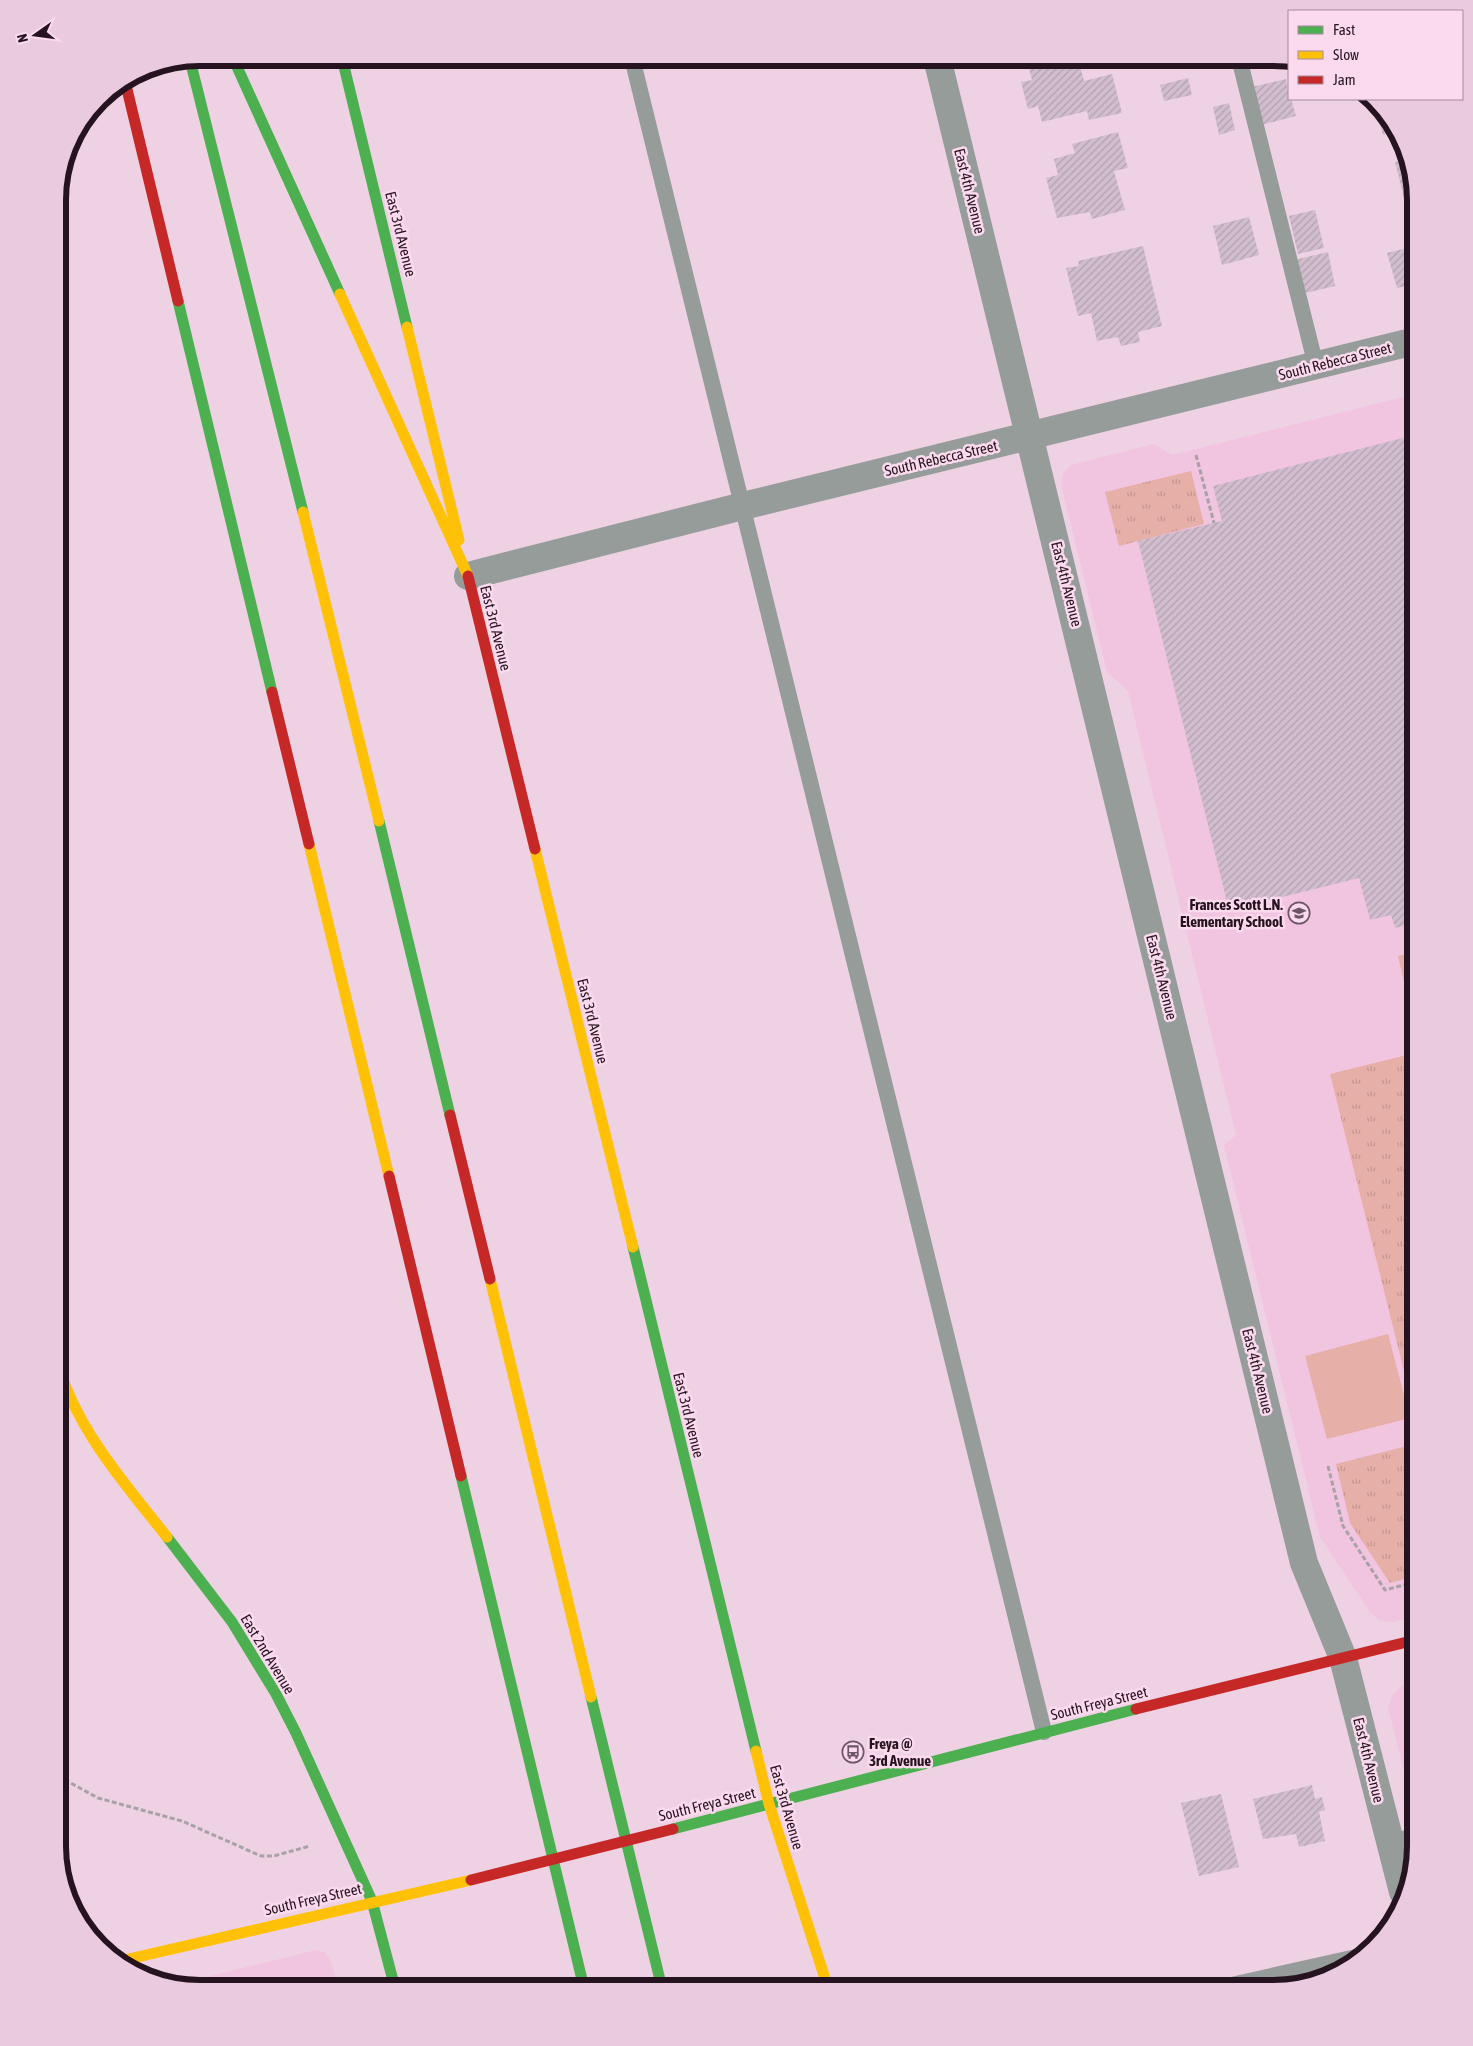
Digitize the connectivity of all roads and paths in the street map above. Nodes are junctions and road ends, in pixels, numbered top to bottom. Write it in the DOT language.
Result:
graph roads {
  1 [pos="192,66"];
  2 [pos="237,66"];
  3 [pos="344,66"];
  4 [pos="634,66"];
  5 [pos="939,67"];
  6 [pos="1241,67"];
  7 [pos="127,88"];
  8 [pos="1407,343"];
  9 [pos="1316,366"];
  10 [pos="1031,436"];
  11 [pos="1196,455"];
  12 [pos="743,506"];
  13 [pos="1214,523"];
  14 [pos="468,576"];
  15 [pos="66,1392"];
  16 [pos="1328,1466"];
  17 [pos="1407,1584"];
  18 [pos="1407,1642"];
  19 [pos="1343,1658"];
  20 [pos="1044,1732"];
  21 [pos="66,1780"];
  22 [pos="769,1804"];
  23 [pos="1403,1839"];
  24 [pos="274,1856"];
  25 [pos="1403,1876"];
  26 [pos="372,1901"];
  27 [pos="129,1959"];
  28 [pos="1343,1960"];
  29 [pos="393,1979"];
  30 [pos="582,1979"];
  31 [pos="660,1979"];
  32 [pos="825,1980"];
  33 [pos="1254,1980"];
  1 -- 31 [label="main road"];
  2 -- 14 [label="main road"];
  3 -- 14 [label="main road, East 3rd Avenue"];
  4 -- 12 [label="lane"];
  5 -- 10 [label="street, East 4th Avenue"];
  6 -- 9 [label="lane"];
  7 -- 30 [label="main road"];
  8 -- 9 [label="street, South Rebecca Street"];
  9 -- 10 [label="street, South Rebecca Street"];
  10 -- 12 [label="street, South Rebecca Street"];
  10 -- 19 [label="street, East 4th Avenue"];
  11 -- 13 [label="path"];
  12 -- 14 [label="street, South Rebecca Street"];
  12 -- 20 [label="lane"];
  14 -- 22 [label="main road, East 3rd Avenue"];
  15 -- 26 [label="main road, East 2nd Avenue"];
  16 -- 17 [label="path"];
  18 -- 19 [label="main road, South Freya Street"];
  19 -- 20 [label="main road, South Freya Street"];
  19 -- 23 [label="street, East 4th Avenue"];
  20 -- 22 [label="main road, South Freya Street"];
  21 -- 24 [label="path"];
  22 -- 26 [label="main road, South Freya Street"];
  22 -- 32 [label="main road, East 3rd Avenue"];
  23 -- 25 [label="street, East 4th Avenue"];
  26 -- 27 [label="main road, South Freya Street"];
  26 -- 29 [label="main road, East 2nd Avenue"];
  28 -- 33 [label="lane"];
}
